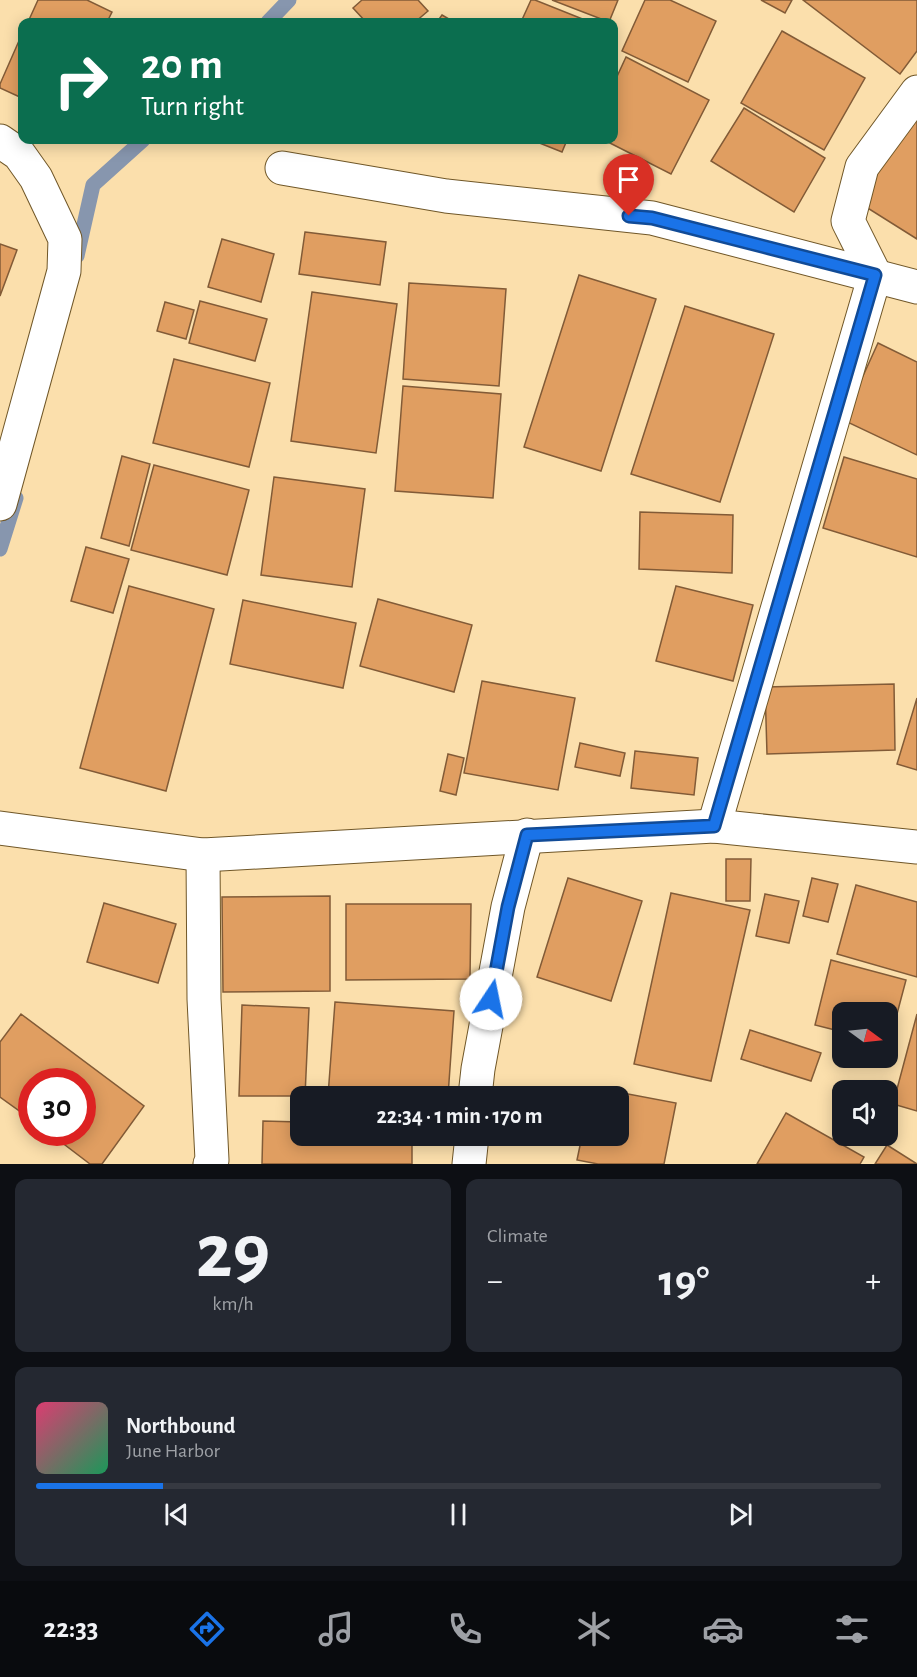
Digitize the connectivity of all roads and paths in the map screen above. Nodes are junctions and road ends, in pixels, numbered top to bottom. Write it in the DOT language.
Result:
graph roads {
  1 [pos="917,92"];
  2 [pos="0,141"];
  3 [pos="282,168"];
  4 [pos="875,275"];
  5 [pos="917,287"];
  6 [pos="0,504"];
  7 [pos="714,826"];
  8 [pos="0,828"];
  9 [pos="527,835"];
  10 [pos="917,847"];
  11 [pos="203,855"];
  12 [pos="476,1086"];
  13 [pos="471,1146"];
  14 [pos="210,1164"];
  15 [pos="469,1164"];
  1 -- 4 [label="street"];
  2 -- 6 [label="street"];
  3 -- 4 [label="street"];
  4 -- 5 [label="street"];
  4 -- 7 [label="street"];
  7 -- 9 [label="street"];
  7 -- 10 [label="street"];
  8 -- 11 [label="street"];
  9 -- 11 [label="street"];
  9 -- 12 [label="street"];
  11 -- 14 [label="street"];
  13 -- 15 [label="street"];
}
